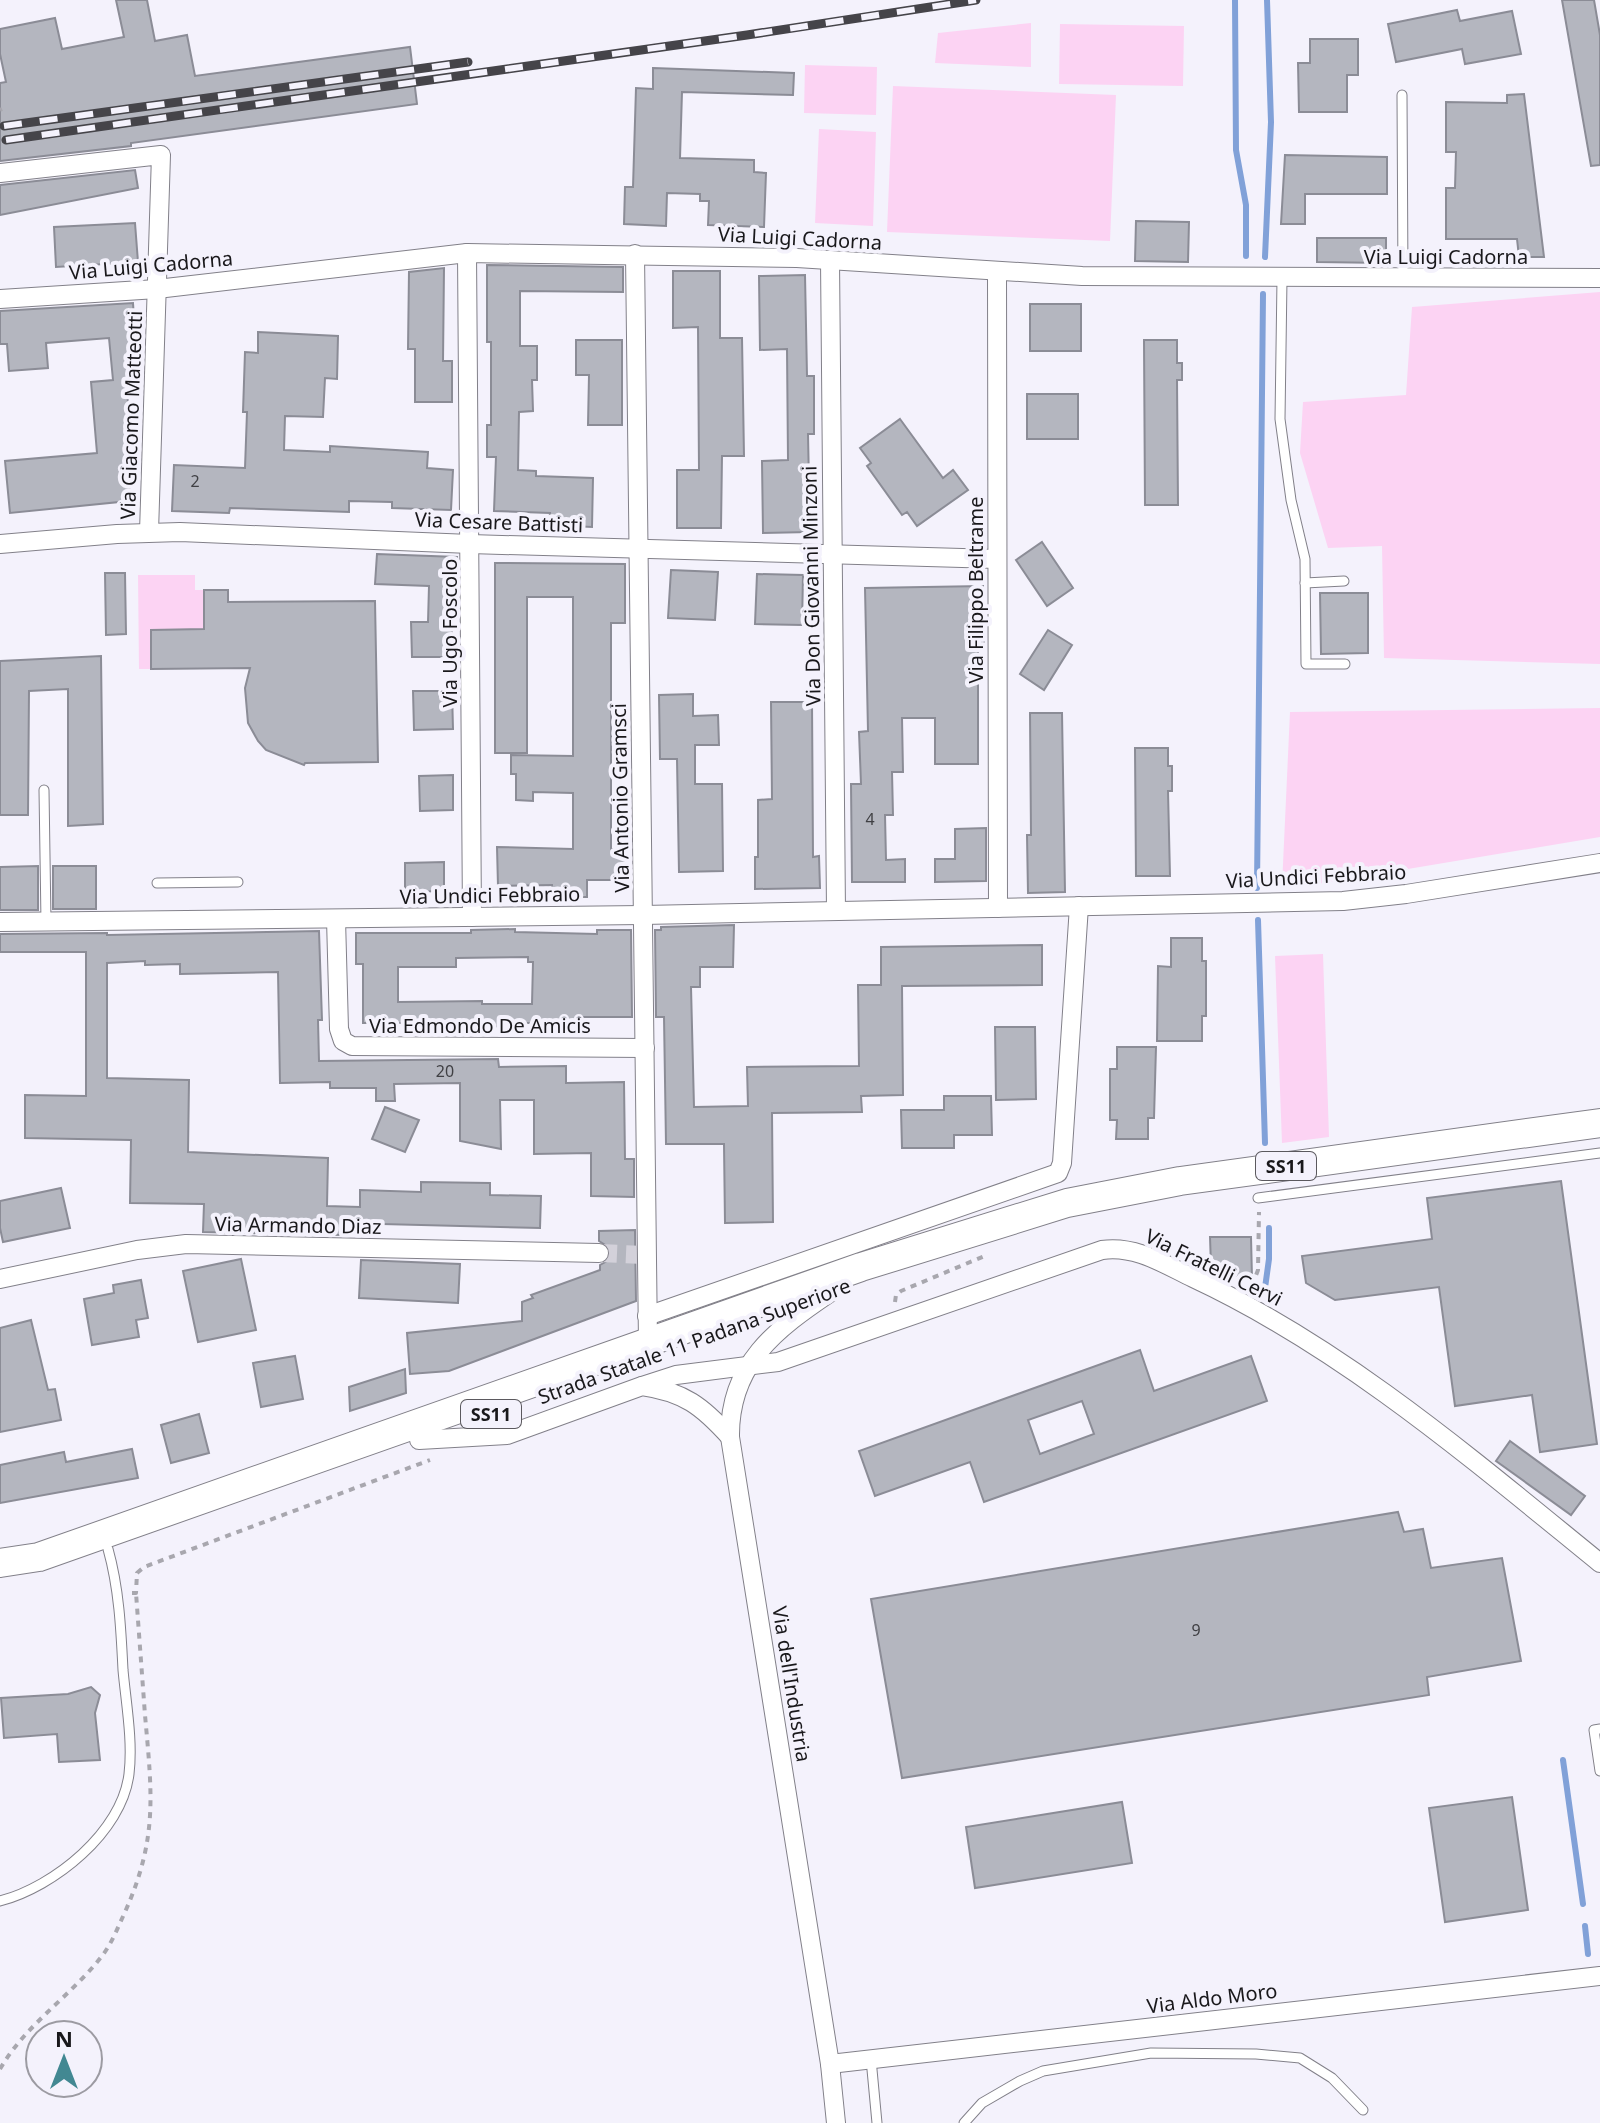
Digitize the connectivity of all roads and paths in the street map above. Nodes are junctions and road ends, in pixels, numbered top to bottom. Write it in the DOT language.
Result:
graph roads {
  1 [pos="1402,95"];
  2 [pos="0,173"];
  3 [pos="467,253"];
  4 [pos="635,254"];
  5 [pos="830,260"];
  6 [pos="997,272"];
  7 [pos="1600,278"];
  8 [pos="1282,279"];
  9 [pos="1403,279"];
  10 [pos="157,289"];
  11 [pos="0,299"];
  12 [pos="149,532"];
  13 [pos="0,544"];
  14 [pos="470,544"];
  15 [pos="640,549"];
  16 [pos="833,555"];
  17 [pos="997,559"];
  18 [pos="1344,581"];
  19 [pos="1305,583"];
  20 [pos="1345,664"];
  21 [pos="44,790"];
  22 [pos="1600,863"];
  23 [pos="238,882"];
  24 [pos="157,883"];
  25 [pos="1079,906"];
  26 [pos="998,908"];
  27 [pos="836,911"];
  28 [pos="643,915"];
  29 [pos="472,917"];
  30 [pos="336,919"];
  31 [pos="0,922"];
  32 [pos="46,922"];
  33 [pos="645,1048"];
  34 [pos="1600,1123"];
  35 [pos="1600,1153"];
  36 [pos="1258,1198"];
  37 [pos="986,1240"];
  38 [pos="599,1253"];
  39 [pos="0,1279"];
  40 [pos="831,1292"];
  41 [pos="1243,1301"];
  42 [pos="895,1302"];
  43 [pos="648,1329"];
  44 [pos="748,1368"];
  45 [pos="642,1386"];
  46 [pos="730,1437"];
  47 [pos="430,1448"];
  48 [pos="108,1549"];
  49 [pos="0,1561"];
  50 [pos="1600,1563"];
  51 [pos="0,1581"];
  52 [pos="117,1594"];
  53 [pos="1600,1729"];
  54 [pos="1600,1771"];
  55 [pos="0,1901"];
  56 [pos="1600,1976"];
  57 [pos="871,2059"];
  58 [pos="830,2064"];
  59 [pos="1363,2110"];
  60 [pos="836,2123"];
  61 [pos="877,2123"];
  62 [pos="964,2123"];
  1 -- 9 [label="lane"];
  2 -- 10 [label="street, Via Giacomo Matteotti"];
  3 -- 4 [label="street, Via Luigi Cadorna"];
  3 -- 10 [label="street, Via Luigi Cadorna"];
  3 -- 14 [label="street, Via Ugo Foscolo"];
  4 -- 5 [label="street, Via Luigi Cadorna"];
  4 -- 15 [label="street, Via Antonio Gramsci"];
  5 -- 6 [label="street, Via Luigi Cadorna"];
  5 -- 16 [label="street, Via Don Giovanni Minzoni"];
  6 -- 8 [label="street, Via Luigi Cadorna"];
  6 -- 17 [label="street, Via Filippo Beltrame"];
  7 -- 9 [label="street, Via Luigi Cadorna"];
  8 -- 9 [label="street, Via Luigi Cadorna"];
  8 -- 19 [label="lane"];
  10 -- 11 [label="street, Via Luigi Cadorna"];
  10 -- 12 [label="street, Via Giacomo Matteotti"];
  12 -- 13 [label="street, Via Cesare Battisti"];
  12 -- 14 [label="street, Via Cesare Battisti"];
  14 -- 15 [label="street, Via Cesare Battisti"];
  14 -- 29 [label="street, Via Ugo Foscolo"];
  15 -- 16 [label="street, Via Cesare Battisti"];
  15 -- 28 [label="street, Via Antonio Gramsci"];
  16 -- 17 [label="street, Via Cesare Battisti"];
  16 -- 27 [label="street, Via Don Giovanni Minzoni"];
  17 -- 26 [label="street, Via Filippo Beltrame"];
  18 -- 19 [label="lane"];
  19 -- 20 [label="lane"];
  21 -- 32 [label="lane"];
  22 -- 25 [label="street, Via Undici Febbraio"];
  23 -- 24 [label="lane"];
  25 -- 26 [label="street, Via Undici Febbraio"];
  25 -- 43 [label="street"];
  26 -- 27 [label="street, Via Undici Febbraio"];
  27 -- 28 [label="street, Via Undici Febbraio"];
  28 -- 29 [label="street, Via Undici Febbraio"];
  28 -- 33 [label="street, Via Antonio Gramsci"];
  29 -- 30 [label="street, Via Undici Febbraio"];
  30 -- 32 [label="street, Via Undici Febbraio"];
  30 -- 33 [label="street, Via Edmondo De Amicis"];
  31 -- 32 [label="street, Via Undici Febbraio"];
  33 -- 43 [label="street, Via Antonio Gramsci"];
  34 -- 37 [label="main road, Strada Statale 11 Padana Superiore / SS11"];
  35 -- 36 [label="lane"];
  36 -- 41 [label="path"];
  37 -- 40 [label="main road, Strada Statale 11 Padana Superiore / SS11"];
  37 -- 42 [label="path"];
  37 -- 43 [label="main road, Strada Statale 11 Padana Superiore / SS11"];
  38 -- 39 [label="street, Via Armando Diaz"];
  40 -- 44 [label="street, Via dell'Industria"];
  40 -- 47 [label="main road, Strada Statale 11 Padana Superiore / SS11"];
  41 -- 44 [label="street, Via Fratelli Cervi"];
  41 -- 50 [label="street, Via Fratelli Cervi"];
  43 -- 49 [label="main road, Strada Statale 11 Padana Superiore / SS11"];
  44 -- 45 [label="street, Via Fratelli Cervi"];
  44 -- 46 [label="street, Via dell'Industria"];
  45 -- 46 [label="street"];
  45 -- 47 [label="street, Via Fratelli Cervi"];
  46 -- 58 [label="street, Via dell'Industria"];
  47 -- 48 [label="main road, Strada Statale 11 Padana Superiore / SS11"];
  47 -- 52 [label="path"];
  48 -- 51 [label="main road, Strada Statale 11 Padana Superiore / SS11"];
  48 -- 52 [label="lane"];
  52 -- 55 [label="lane"];
  53 -- 54 [label="lane"];
  56 -- 57 [label="street, Via Aldo Moro"];
  57 -- 58 [label="street, Via Aldo Moro"];
  57 -- 61 [label="lane"];
  58 -- 60 [label="street, Via dell'Industria"];
  59 -- 62 [label="lane"];
}
